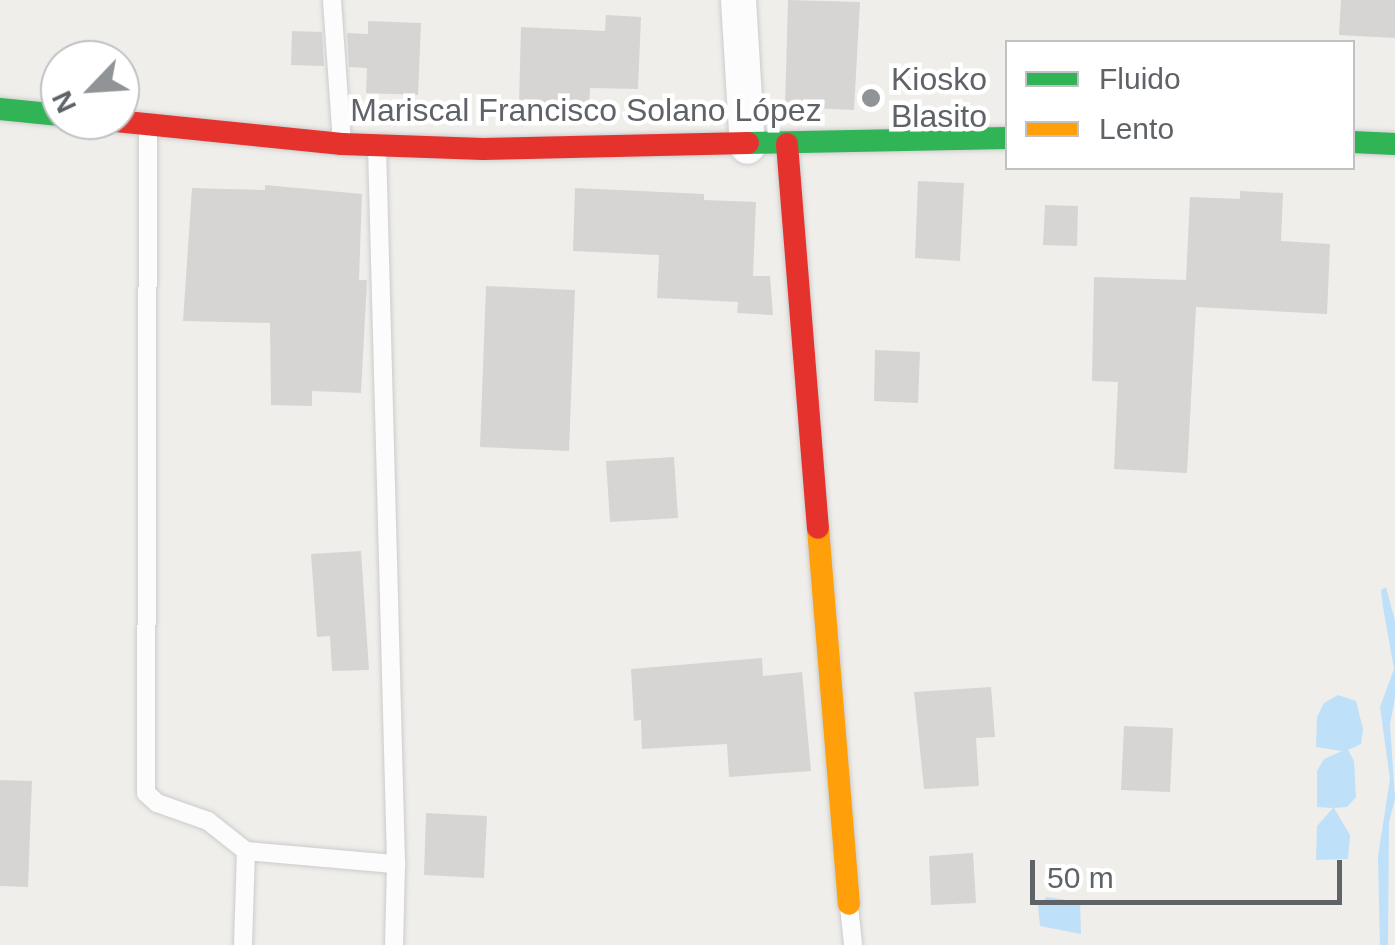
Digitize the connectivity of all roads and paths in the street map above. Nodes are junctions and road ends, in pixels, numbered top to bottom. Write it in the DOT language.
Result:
graph roads {
  1 [pos="332,0"];
  2 [pos="738,0"];
  3 [pos="0,109"];
  4 [pos="40,113"];
  5 [pos="140,123"];
  6 [pos="148,124"];
  7 [pos="1005,138"];
  8 [pos="1355,142"];
  9 [pos="342,144"];
  10 [pos="787,144"];
  11 [pos="1395,144"];
  12 [pos="377,146"];
  13 [pos="747,146"];
  14 [pos="246,851"];
  15 [pos="396,864"];
  16 [pos="849,904"];
  17 [pos="242,945"];
  18 [pos="394,945"];
  19 [pos="853,945"];
  1 -- 9 [label="lane"];
  2 -- 13 [label="street"];
  3 -- 4 [label="main road"];
  5 -- 6 [label="main road, Mariscal Francisco Solano López"];
  6 -- 9 [label="main road, Mariscal Francisco Solano López"];
  6 -- 14 [label="lane"];
  7 -- 10 [label="main road, Mariscal Francisco Solano López"];
  8 -- 11 [label="main road"];
  9 -- 12 [label="main road, Mariscal Francisco Solano López"];
  10 -- 13 [label="main road, Mariscal Francisco Solano López"];
  10 -- 16 [label="main road"];
  12 -- 13 [label="main road, Mariscal Francisco Solano López"];
  12 -- 15 [label="lane"];
  14 -- 15 [label="lane"];
  14 -- 17 [label="lane"];
  15 -- 18 [label="lane"];
  16 -- 19 [label="lane"];
}
